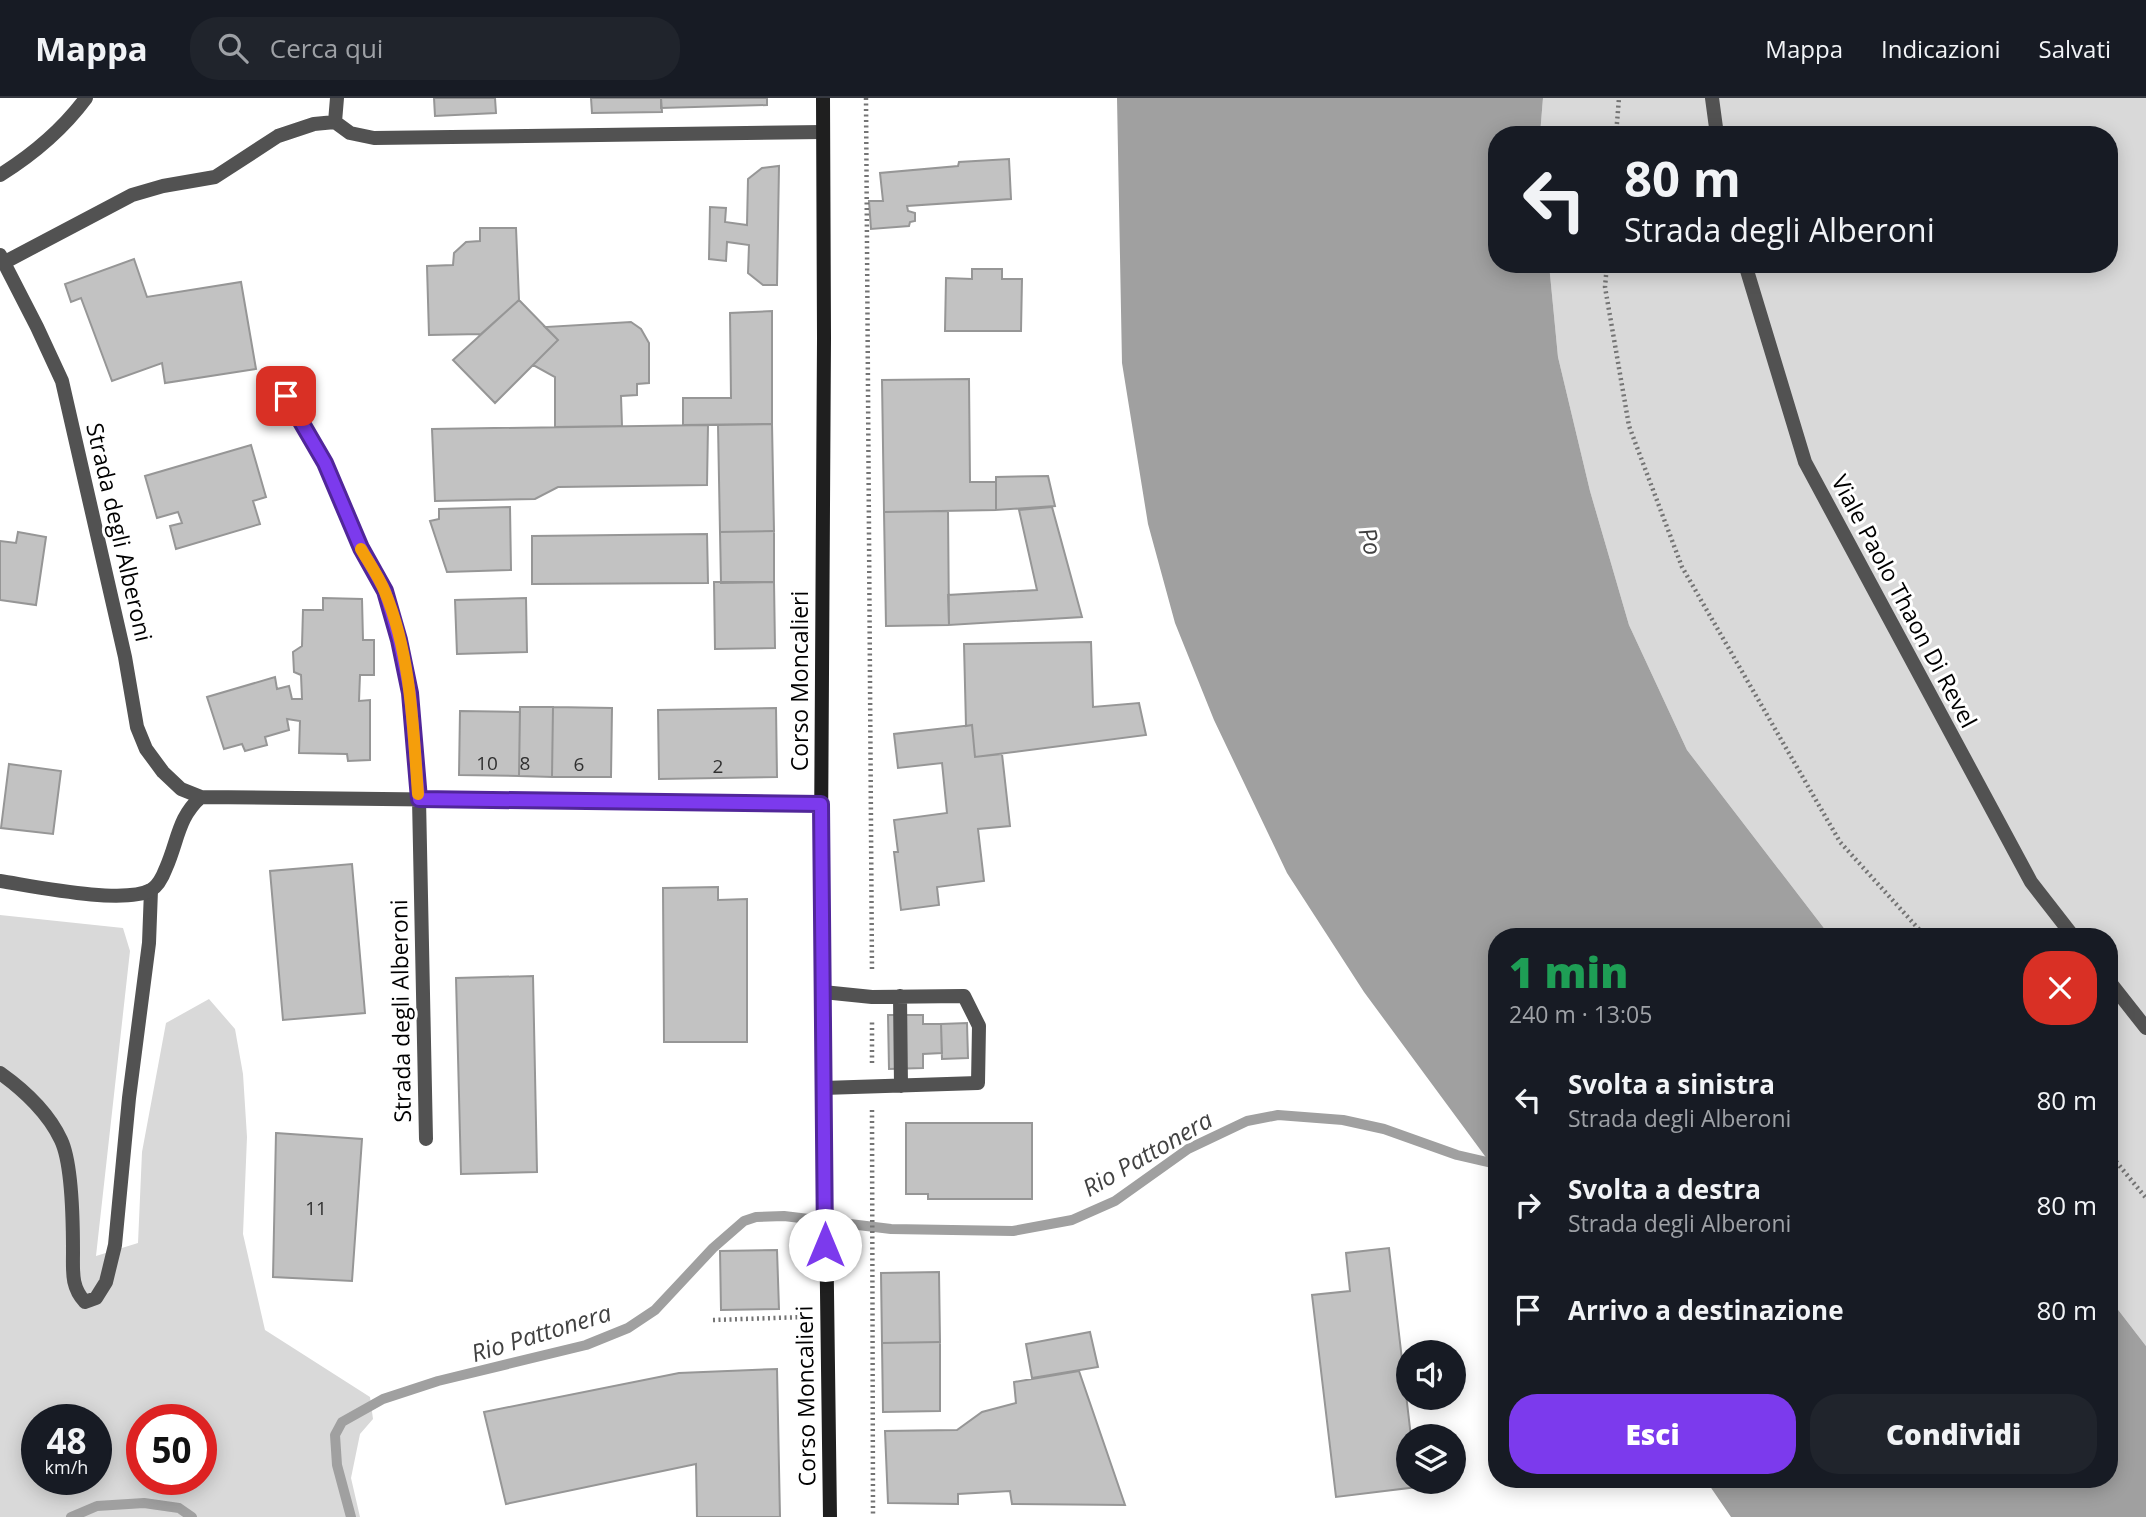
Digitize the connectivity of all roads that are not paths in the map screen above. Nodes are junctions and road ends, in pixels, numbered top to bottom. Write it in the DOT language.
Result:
graph roads {
  1 [pos="86,98"];
  2 [pos="337,98"];
  3 [pos="823,98"];
  4 [pos="1712,98"];
  5 [pos="335,122"];
  6 [pos="1716,126"];
  7 [pos="823,132"];
  8 [pos="0,175"];
  9 [pos="2,259"];
  10 [pos="1748,273"];
  11 [pos="286,396"];
  12 [pos="201,797"];
  13 [pos="419,799"];
  14 [pos="821,804"];
  15 [pos="0,881"];
  16 [pos="151,890"];
  17 [pos="2067,928"];
  18 [pos="824,992"];
  19 [pos="2118,992"];
  20 [pos="900,996"];
  21 [pos="2146,1028"];
  22 [pos="0,1073"];
  23 [pos="901,1086"];
  24 [pos="823,1088"];
  25 [pos="426,1139"];
  26 [pos="830,1517"];
  1 -- 8 [label="street"];
  2 -- 5 [label="street"];
  3 -- 7 [label="main road, Corso Moncalieri"];
  4 -- 6 [label="street"];
  5 -- 7 [label="street"];
  5 -- 9 [label="street, Strada degli Alberoni"];
  7 -- 14 [label="main road, Corso Moncalieri"];
  9 -- 12 [label="street, Strada degli Alberoni"];
  10 -- 17 [label="street, Viale Paolo Thaon Di Revel"];
  11 -- 13 [label="street, Strada degli Alberoni"];
  12 -- 13 [label="street, Strada degli Alberoni"];
  12 -- 16 [label="street"];
  13 -- 14 [label="street, Strada degli Alberoni"];
  13 -- 25 [label="street, Strada degli Alberoni"];
  14 -- 18 [label="main road, Corso Moncalieri"];
  15 -- 16 [label="street"];
  16 -- 22 [label="street"];
  18 -- 20 [label="street"];
  18 -- 24 [label="main road, Corso Moncalieri"];
  19 -- 21 [label="street"];
  20 -- 23 [label="street"];
  20 -- 23 [label="street"];
  23 -- 24 [label="street"];
  24 -- 26 [label="main road, Corso Moncalieri"];
}
